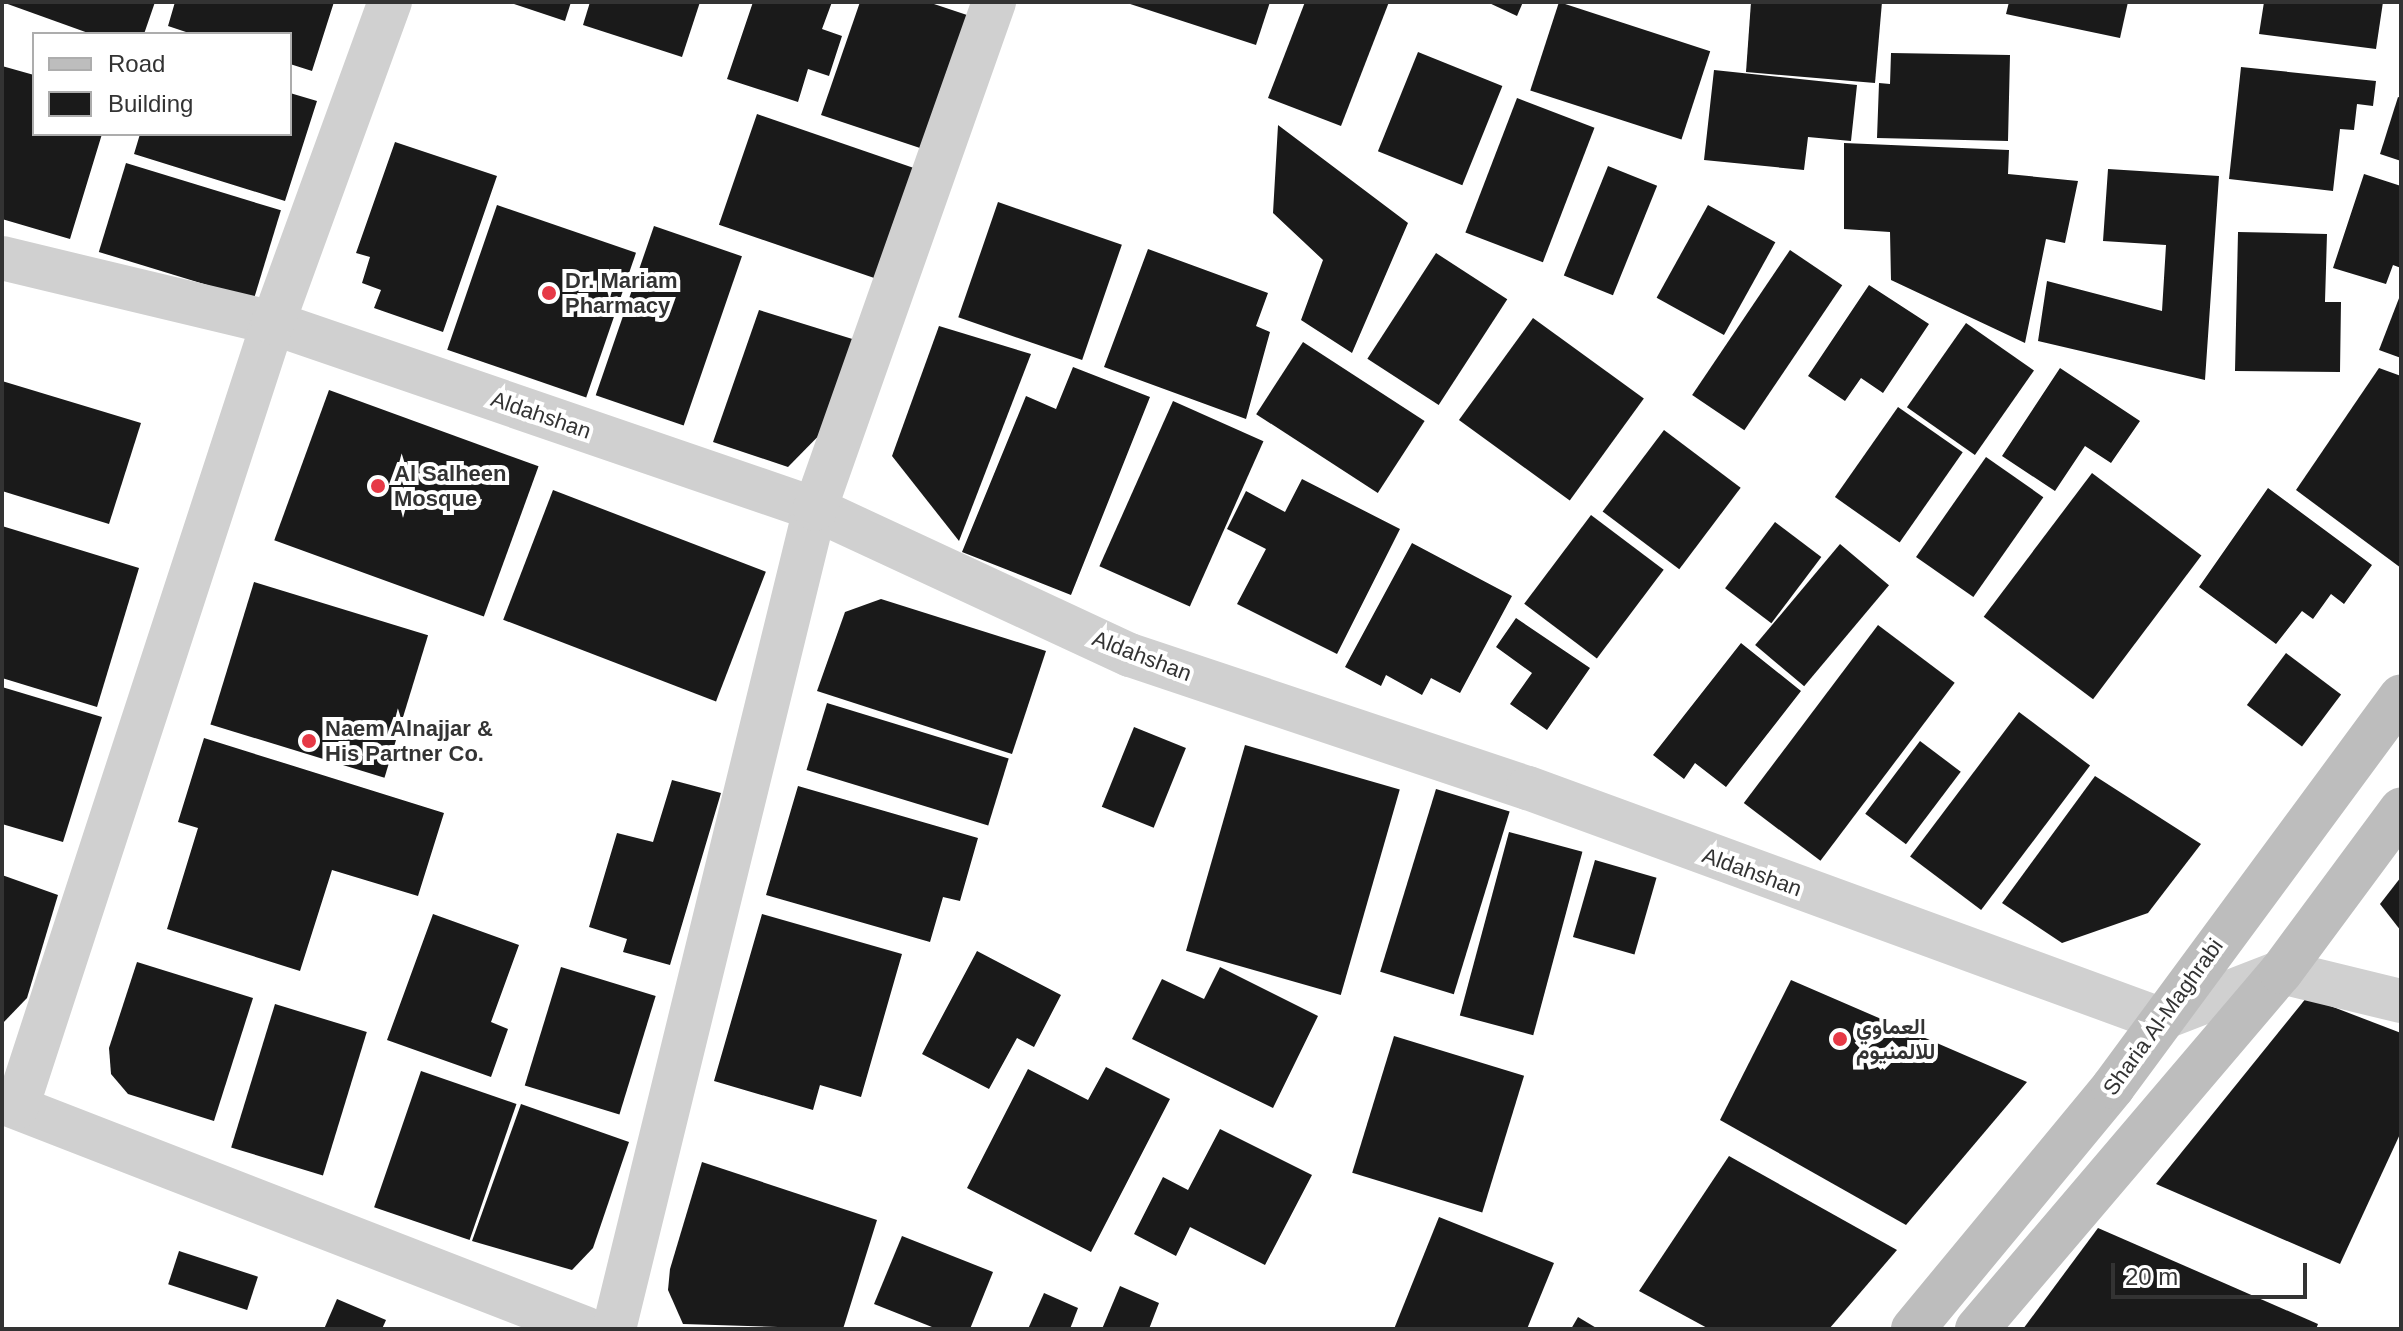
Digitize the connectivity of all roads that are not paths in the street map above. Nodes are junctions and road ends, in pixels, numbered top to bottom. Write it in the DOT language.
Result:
graph roads {
  1 [pos="390,2"];
  2 [pos="994,2"];
  3 [pos="2,258"];
  4 [pos="273,323"];
  5 [pos="815,509"];
  6 [pos="2401,697"];
  7 [pos="2401,810"];
  8 [pos="2281,972"];
  9 [pos="2401,1001"];
  10 [pos="2160,1019"];
  11 [pos="10,1105"];
  12 [pos="587,1329"];
  13 [pos="614,1329"];
  14 [pos="1913,1329"];
  15 [pos="1977,1329"];
  1 -- 4 [label="street"];
  2 -- 5 [label="street"];
  3 -- 4 [label="street, Aldahshan"];
  4 -- 5 [label="street, Aldahshan"];
  4 -- 11 [label="street"];
  5 -- 10 [label="street, Aldahshan"];
  5 -- 13 [label="street"];
  6 -- 10 [label="main road, Sharia Al-Maghrabi"];
  7 -- 8 [label="main road"];
  8 -- 9 [label="street"];
  8 -- 10 [label="street"];
  8 -- 15 [label="main road"];
  10 -- 14 [label="main road, Sharia Al-Maghrabi"];
  11 -- 12 [label="street"];
}
